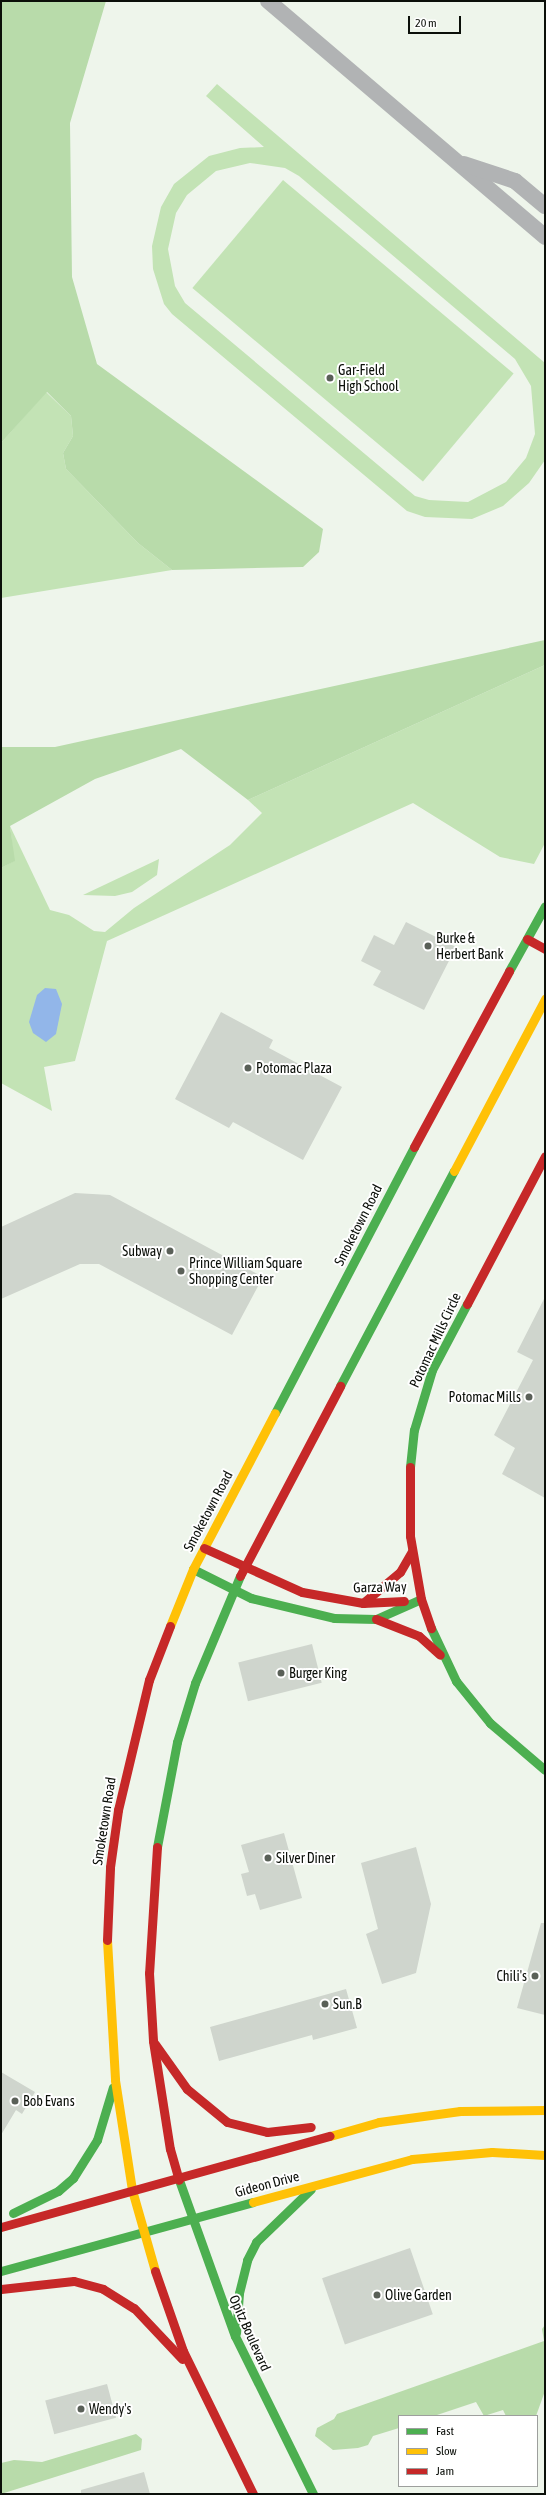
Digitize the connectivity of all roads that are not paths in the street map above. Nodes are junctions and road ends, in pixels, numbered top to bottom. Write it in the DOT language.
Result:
graph roads {
  1 [pos="268,1"];
  2 [pos="458,162"];
  3 [pos="545,206"];
  4 [pos="545,237"];
  5 [pos="545,906"];
  6 [pos="527,939"];
  7 [pos="545,949"];
  8 [pos="545,999"];
  9 [pos="545,1156"];
  10 [pos="204,1548"];
  11 [pos="412,1551"];
  12 [pos="243,1567"];
  13 [pos="193,1570"];
  14 [pos="233,1589"];
  15 [pos="421,1599"];
  16 [pos="363,1603"];
  17 [pos="376,1619"];
  18 [pos="445,1662"];
  19 [pos="545,1770"];
  20 [pos="152,2040"];
  21 [pos="115,2080"];
  22 [pos="545,2110"];
  23 [pos="358,2127"];
  24 [pos="545,2155"];
  25 [pos="178,2177"];
  26 [pos="314,2186"];
  27 [pos="132,2190"];
  28 [pos="191,2219"];
  29 [pos="1,2221"];
  30 [pos="1,2227"];
  31 [pos="142,2233"];
  32 [pos="1,2271"];
  33 [pos="1,2289"];
  34 [pos="236,2336"];
  35 [pos="193,2371"];
  36 [pos="253,2494"];
  37 [pos="313,2494"];
  1 -- 2 [label="street"];
  2 -- 3 [label="street"];
  2 -- 4 [label="street"];
  5 -- 6 [label="main road, Smoketown Road"];
  6 -- 7 [label="main road"];
  6 -- 10 [label="main road, Smoketown Road"];
  8 -- 12 [label="main road"];
  9 -- 11 [label="main road, Potomac Mills Circle"];
  10 -- 12 [label="main road, Garza Way"];
  10 -- 13 [label="main road, Smoketown Road"];
  11 -- 15 [label="main road, Potomac Mills Circle"];
  11 -- 16 [label="main road"];
  12 -- 14 [label="main road"];
  12 -- 16 [label="main road, Garza Way"];
  13 -- 14 [label="main road, Garza Way"];
  13 -- 21 [label="main road, Smoketown Road"];
  14 -- 17 [label="main road, Garza Way"];
  14 -- 20 [label="main road"];
  15 -- 16 [label="main road, Garza Way"];
  15 -- 17 [label="main road, Garza Way"];
  15 -- 18 [label="main road, Potomac Mills Circle"];
  17 -- 18 [label="main road"];
  18 -- 19 [label="main road, Potomac Mills Circle"];
  20 -- 23 [label="main road"];
  20 -- 25 [label="main road"];
  21 -- 27 [label="main road, Smoketown Road"];
  21 -- 29 [label="main road"];
  22 -- 23 [label="main road"];
  23 -- 25 [label="main road"];
  24 -- 26 [label="main road, Gideon Drive"];
  25 -- 27 [label="main road"];
  25 -- 28 [label="main road, Opitz Boulevard"];
  26 -- 28 [label="main road, Gideon Drive"];
  26 -- 34 [label="main road"];
  27 -- 30 [label="main road"];
  27 -- 31 [label="main road"];
  28 -- 31 [label="main road, Gideon Drive"];
  28 -- 34 [label="main road, Opitz Boulevard"];
  31 -- 32 [label="main road, Gideon Drive"];
  31 -- 35 [label="main road"];
  33 -- 35 [label="main road"];
  34 -- 37 [label="main road, Opitz Boulevard"];
  35 -- 36 [label="main road"];
}
